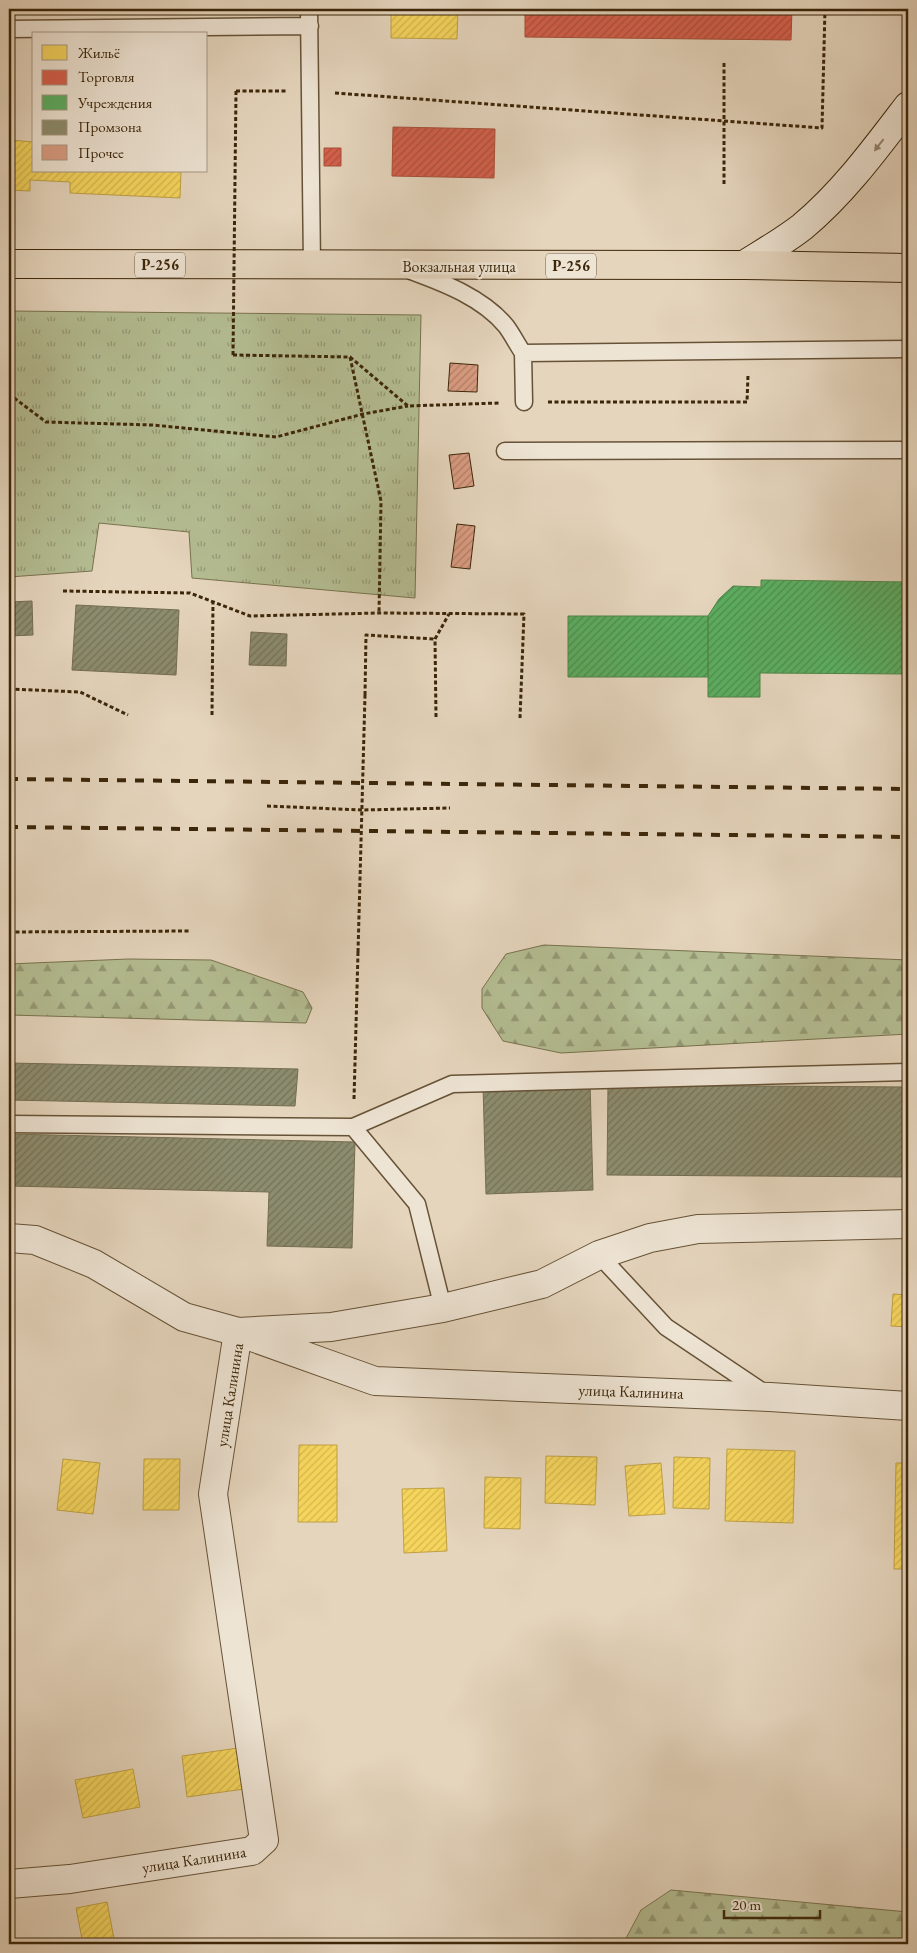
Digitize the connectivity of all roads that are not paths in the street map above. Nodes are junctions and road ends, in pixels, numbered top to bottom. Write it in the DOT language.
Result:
graph roads {
  1 [pos="309,9"];
  2 [pos="310,26"];
  3 [pos="9,29"];
  4 [pos="908,106"];
  5 [pos="9,264"];
  6 [pos="312,266"];
  7 [pos="398,266"];
  8 [pos="744,266"];
  9 [pos="908,268"];
  10 [pos="908,348"];
  11 [pos="523,353"];
  12 [pos="524,402"];
  13 [pos="908,450"];
  14 [pos="505,451"];
  15 [pos="908,1072"];
  16 [pos="9,1124"];
  17 [pos="353,1127"];
  18 [pos="908,1224"];
  19 [pos="9,1238"];
  20 [pos="599,1255"];
  21 [pos="443,1308"];
  22 [pos="238,1332"];
  23 [pos="770,1397"];
  24 [pos="908,1406"];
  25 [pos="9,1884"];
  1 -- 2 [label="lane"];
  2 -- 3 [label="lane"];
  2 -- 6 [label="lane"];
  4 -- 8 [label="street, one-way"];
  5 -- 6 [label="highway, Вокзальная улица / Р-256"];
  6 -- 7 [label="highway, Вокзальная улица / Р-256"];
  7 -- 8 [label="highway, Вокзальная улица / Р-256"];
  7 -- 11 [label="lane"];
  8 -- 9 [label="highway, Вокзальная улица / Р-256"];
  10 -- 11 [label="lane"];
  11 -- 12 [label="lane"];
  13 -- 14 [label="lane"];
  15 -- 17 [label="lane"];
  16 -- 17 [label="lane"];
  17 -- 21 [label="lane"];
  18 -- 20 [label="street"];
  19 -- 22 [label="street"];
  20 -- 21 [label="street"];
  20 -- 23 [label="lane"];
  21 -- 22 [label="street"];
  22 -- 23 [label="street, улица Калинина"];
  22 -- 25 [label="street, улица Калинина"];
  23 -- 24 [label="street, улица Калинина"];
}
